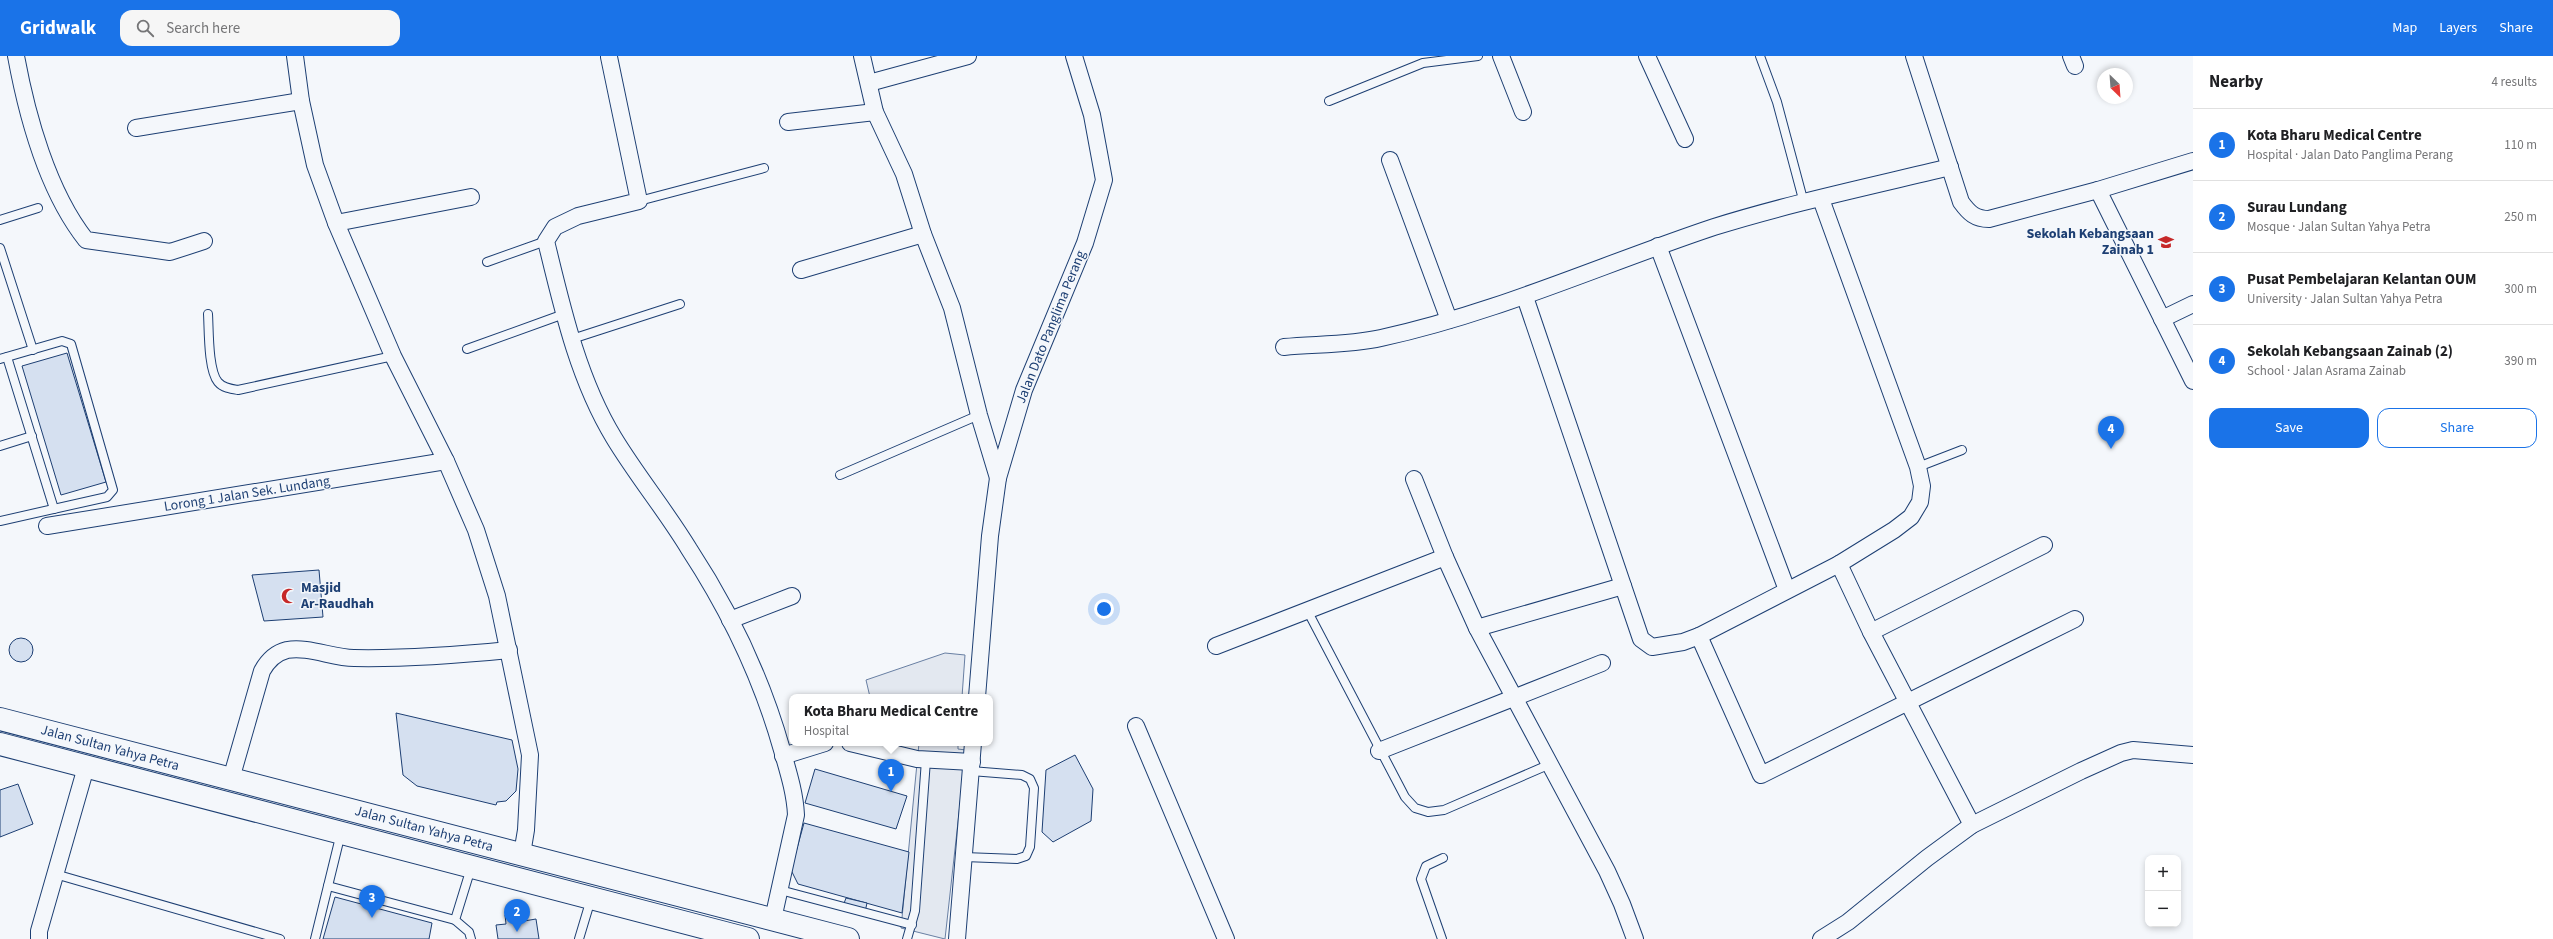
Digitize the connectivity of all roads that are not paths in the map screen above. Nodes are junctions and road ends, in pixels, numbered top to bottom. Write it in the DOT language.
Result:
graph roads {
  1 [pos="16,56"];
  2 [pos="295,56"];
  3 [pos="862,56"];
  4 [pos="968,56"];
  5 [pos="1074,56"];
  6 [pos="1478,56"];
  7 [pos="1501,56"];
  8 [pos="1647,56"];
  9 [pos="1760,56"];
  10 [pos="1914,56"];
  11 [pos="608,57"];
  12 [pos="1422,60"];
  13 [pos="869,82"];
  14 [pos="301,101"];
  15 [pos="1328,101"];
  16 [pos="875,112"];
  17 [pos="1523,112"];
  18 [pos="788,122"];
  19 [pos="136,128"];
  20 [pos="1685,139"];
  21 [pos="1390,160"];
  22 [pos="2193,161"];
  23 [pos="1950,167"];
  24 [pos="764,168"];
  25 [pos="2098,190"];
  26 [pos="470,197"];
  27 [pos="1821,199"];
  28 [pos="638,201"];
  29 [pos="1804,203"];
  30 [pos="38,208"];
  31 [pos="0,220"];
  32 [pos="336,223"];
  33 [pos="923,234"];
  34 [pos="204,241"];
  35 [pos="546,241"];
  36 [pos="1658,246"];
  37 [pos="0,248"];
  38 [pos="487,262"];
  39 [pos="801,270"];
  40 [pos="1524,297"];
  41 [pos="680,304"];
  42 [pos="2193,304"];
  43 [pos="208,314"];
  44 [pos="564,314"];
  45 [pos="2162,319"];
  46 [pos="1449,320"];
  47 [pos="572,339"];
  48 [pos="1284,347"];
  49 [pos="467,349"];
  50 [pos="33,350"];
  51 [pos="393,356"];
  52 [pos="4,358"];
  53 [pos="2193,381"];
  54 [pos="978,415"];
  55 [pos="32,436"];
  56 [pos="0,446"];
  57 [pos="1962,450"];
  58 [pos="446,461"];
  59 [pos="1918,467"];
  60 [pos="840,475"];
  61 [pos="998,478"];
  62 [pos="1414,479"];
  63 [pos="54,509"];
  64 [pos="0,521"];
  65 [pos="47,526"];
  66 [pos="2044,545"];
  67 [pos="1444,557"];
  68 [pos="1839,564"];
  69 [pos="1623,586"];
  70 [pos="1787,590"];
  71 [pos="792,596"];
  72 [pos="1307,610"];
  73 [pos="2075,618"];
  74 [pos="730,620"];
  75 [pos="1477,628"];
  76 [pos="1871,632"];
  77 [pos="1700,636"];
  78 [pos="1216,646"];
  79 [pos="509,650"];
  80 [pos="1602,663"];
  81 [pos="977,694"];
  82 [pos="1512,697"];
  83 [pos="1908,702"];
  84 [pos="0,719"];
  85 [pos="1136,726"];
  86 [pos="0,744"];
  87 [pos="815,746"];
  88 [pos="863,746"];
  89 [pos="973,746"];
  90 [pos="1379,751"];
  91 [pos="2193,755"];
  92 [pos="783,756"];
  93 [pos="926,760"];
  94 [pos="1548,765"];
  95 [pos="86,767"];
  96 [pos="971,767"];
  97 [pos="231,779"];
  98 [pos="1972,825"];
  99 [pos="341,833"];
  100 [pos="522,854"];
  101 [pos="964,857"];
  102 [pos="1443,858"];
  103 [pos="471,867"];
  104 [pos="55,874"];
  105 [pos="328,886"];
  106 [pos="780,890"];
  107 [pos="592,898"];
  108 [pos="773,919"];
  109 [pos="455,920"];
  110 [pos="912,925"];
  111 [pos="39,939"];
  112 [pos="280,939"];
  113 [pos="315,939"];
  114 [pos="471,939"];
  115 [pos="579,939"];
  116 [pos="748,939"];
  117 [pos="848,939"];
  118 [pos="907,939"];
  119 [pos="957,939"];
  120 [pos="1226,939"];
  121 [pos="1442,939"];
  122 [pos="1634,939"];
  123 [pos="1821,939"];
  1 -- 34 [label="street"];
  2 -- 14 [label="street"];
  3 -- 13 [label="street"];
  4 -- 13 [label="street"];
  5 -- 61 [label="street, Jalan Dato Panglima Perang"];
  6 -- 12 [label="lane"];
  7 -- 17 [label="street"];
  8 -- 20 [label="street"];
  9 -- 29 [label="lane"];
  10 -- 23 [label="street"];
  11 -- 28 [label="street"];
  12 -- 15 [label="lane"];
  13 -- 16 [label="street"];
  14 -- 19 [label="street"];
  14 -- 32 [label="street"];
  16 -- 18 [label="street"];
  16 -- 33 [label="street"];
  21 -- 46 [label="street"];
  22 -- 25 [label="street"];
  23 -- 25 [label="street"];
  23 -- 27 [label="street"];
  24 -- 28 [label="lane"];
  25 -- 45 [label="street"];
  26 -- 32 [label="street"];
  27 -- 29 [label="street"];
  27 -- 59 [label="street"];
  28 -- 35 [label="street"];
  29 -- 36 [label="street"];
  30 -- 31 [label="lane"];
  32 -- 51 [label="street"];
  33 -- 39 [label="street"];
  33 -- 54 [label="street"];
  35 -- 38 [label="lane"];
  35 -- 44 [label="street"];
  36 -- 40 [label="street"];
  36 -- 70 [label="street"];
  37 -- 50 [label="lane"];
  40 -- 46 [label="street"];
  40 -- 69 [label="street"];
  41 -- 47 [label="lane"];
  42 -- 45 [label="street"];
  43 -- 51 [label="lane"];
  44 -- 47 [label="street"];
  44 -- 49 [label="lane"];
  45 -- 53 [label="street"];
  46 -- 48 [label="street"];
  47 -- 74 [label="street"];
  50 -- 52 [label="lane"];
  50 -- 63 [label="lane"];
  51 -- 58 [label="street"];
  52 -- 55 [label="lane"];
  54 -- 60 [label="lane"];
  54 -- 61 [label="street"];
  55 -- 56 [label="lane"];
  55 -- 63 [label="lane"];
  57 -- 59 [label="lane"];
  58 -- 65 [label="street, Lorong 1 Jalan Sek. Lundang"];
  58 -- 79 [label="street"];
  59 -- 68 [label="street"];
  61 -- 81 [label="street, Jalan Dato Panglima Perang"];
  62 -- 67 [label="street"];
  63 -- 64 [label="lane"];
  66 -- 76 [label="street"];
  67 -- 72 [label="street"];
  67 -- 75 [label="street"];
  68 -- 70 [label="street"];
  68 -- 76 [label="street"];
  69 -- 75 [label="street"];
  69 -- 77 [label="street"];
  70 -- 77 [label="street"];
  71 -- 74 [label="street"];
  72 -- 78 [label="street"];
  72 -- 90 [label="lane"];
  73 -- 83 [label="street"];
  74 -- 92 [label="street"];
  75 -- 82 [label="street"];
  76 -- 83 [label="street"];
  77 -- 83 [label="street"];
  79 -- 97 [label="street"];
  79 -- 100 [label="street"];
  80 -- 82 [label="street"];
  82 -- 90 [label="street"];
  82 -- 94 [label="street"];
  83 -- 98 [label="street"];
  84 -- 97 [label="highway, Jalan Sultan Yahya Petra"];
  85 -- 120 [label="street"];
  86 -- 95 [label="highway, Jalan Sultan Yahya Petra"];
  87 -- 92 [label="street"];
  88 -- 93 [label="street"];
  89 -- 96 [label="street"];
  90 -- 94 [label="lane"];
  91 -- 98 [label="street"];
  92 -- 106 [label="street"];
  93 -- 96 [label="street"];
  93 -- 110 [label="lane"];
  94 -- 122 [label="street"];
  95 -- 99 [label="highway, Jalan Sultan Yahya Petra"];
  95 -- 104 [label="street"];
  96 -- 101 [label="street"];
  96 -- 101 [label="lane"];
  97 -- 100 [label="highway, Jalan Sultan Yahya Petra"];
  98 -- 123 [label="street"];
  99 -- 103 [label="highway, Jalan Sultan Yahya Petra"];
  99 -- 105 [label="lane"];
  100 -- 108 [label="highway, Jalan Sultan Yahya Petra"];
  101 -- 119 [label="street"];
  102 -- 121 [label="lane"];
  103 -- 107 [label="highway, Jalan Sultan Yahya Petra"];
  103 -- 109 [label="lane"];
  104 -- 111 [label="street"];
  104 -- 112 [label="lane"];
  105 -- 109 [label="lane"];
  105 -- 113 [label="lane"];
  106 -- 108 [label="street"];
  106 -- 110 [label="lane"];
  107 -- 115 [label="lane"];
  107 -- 116 [label="highway, Jalan Sultan Yahya Petra"];
  108 -- 117 [label="highway, Jalan Sultan Yahya Petra"];
  109 -- 114 [label="lane"];
  110 -- 118 [label="lane"];
}
